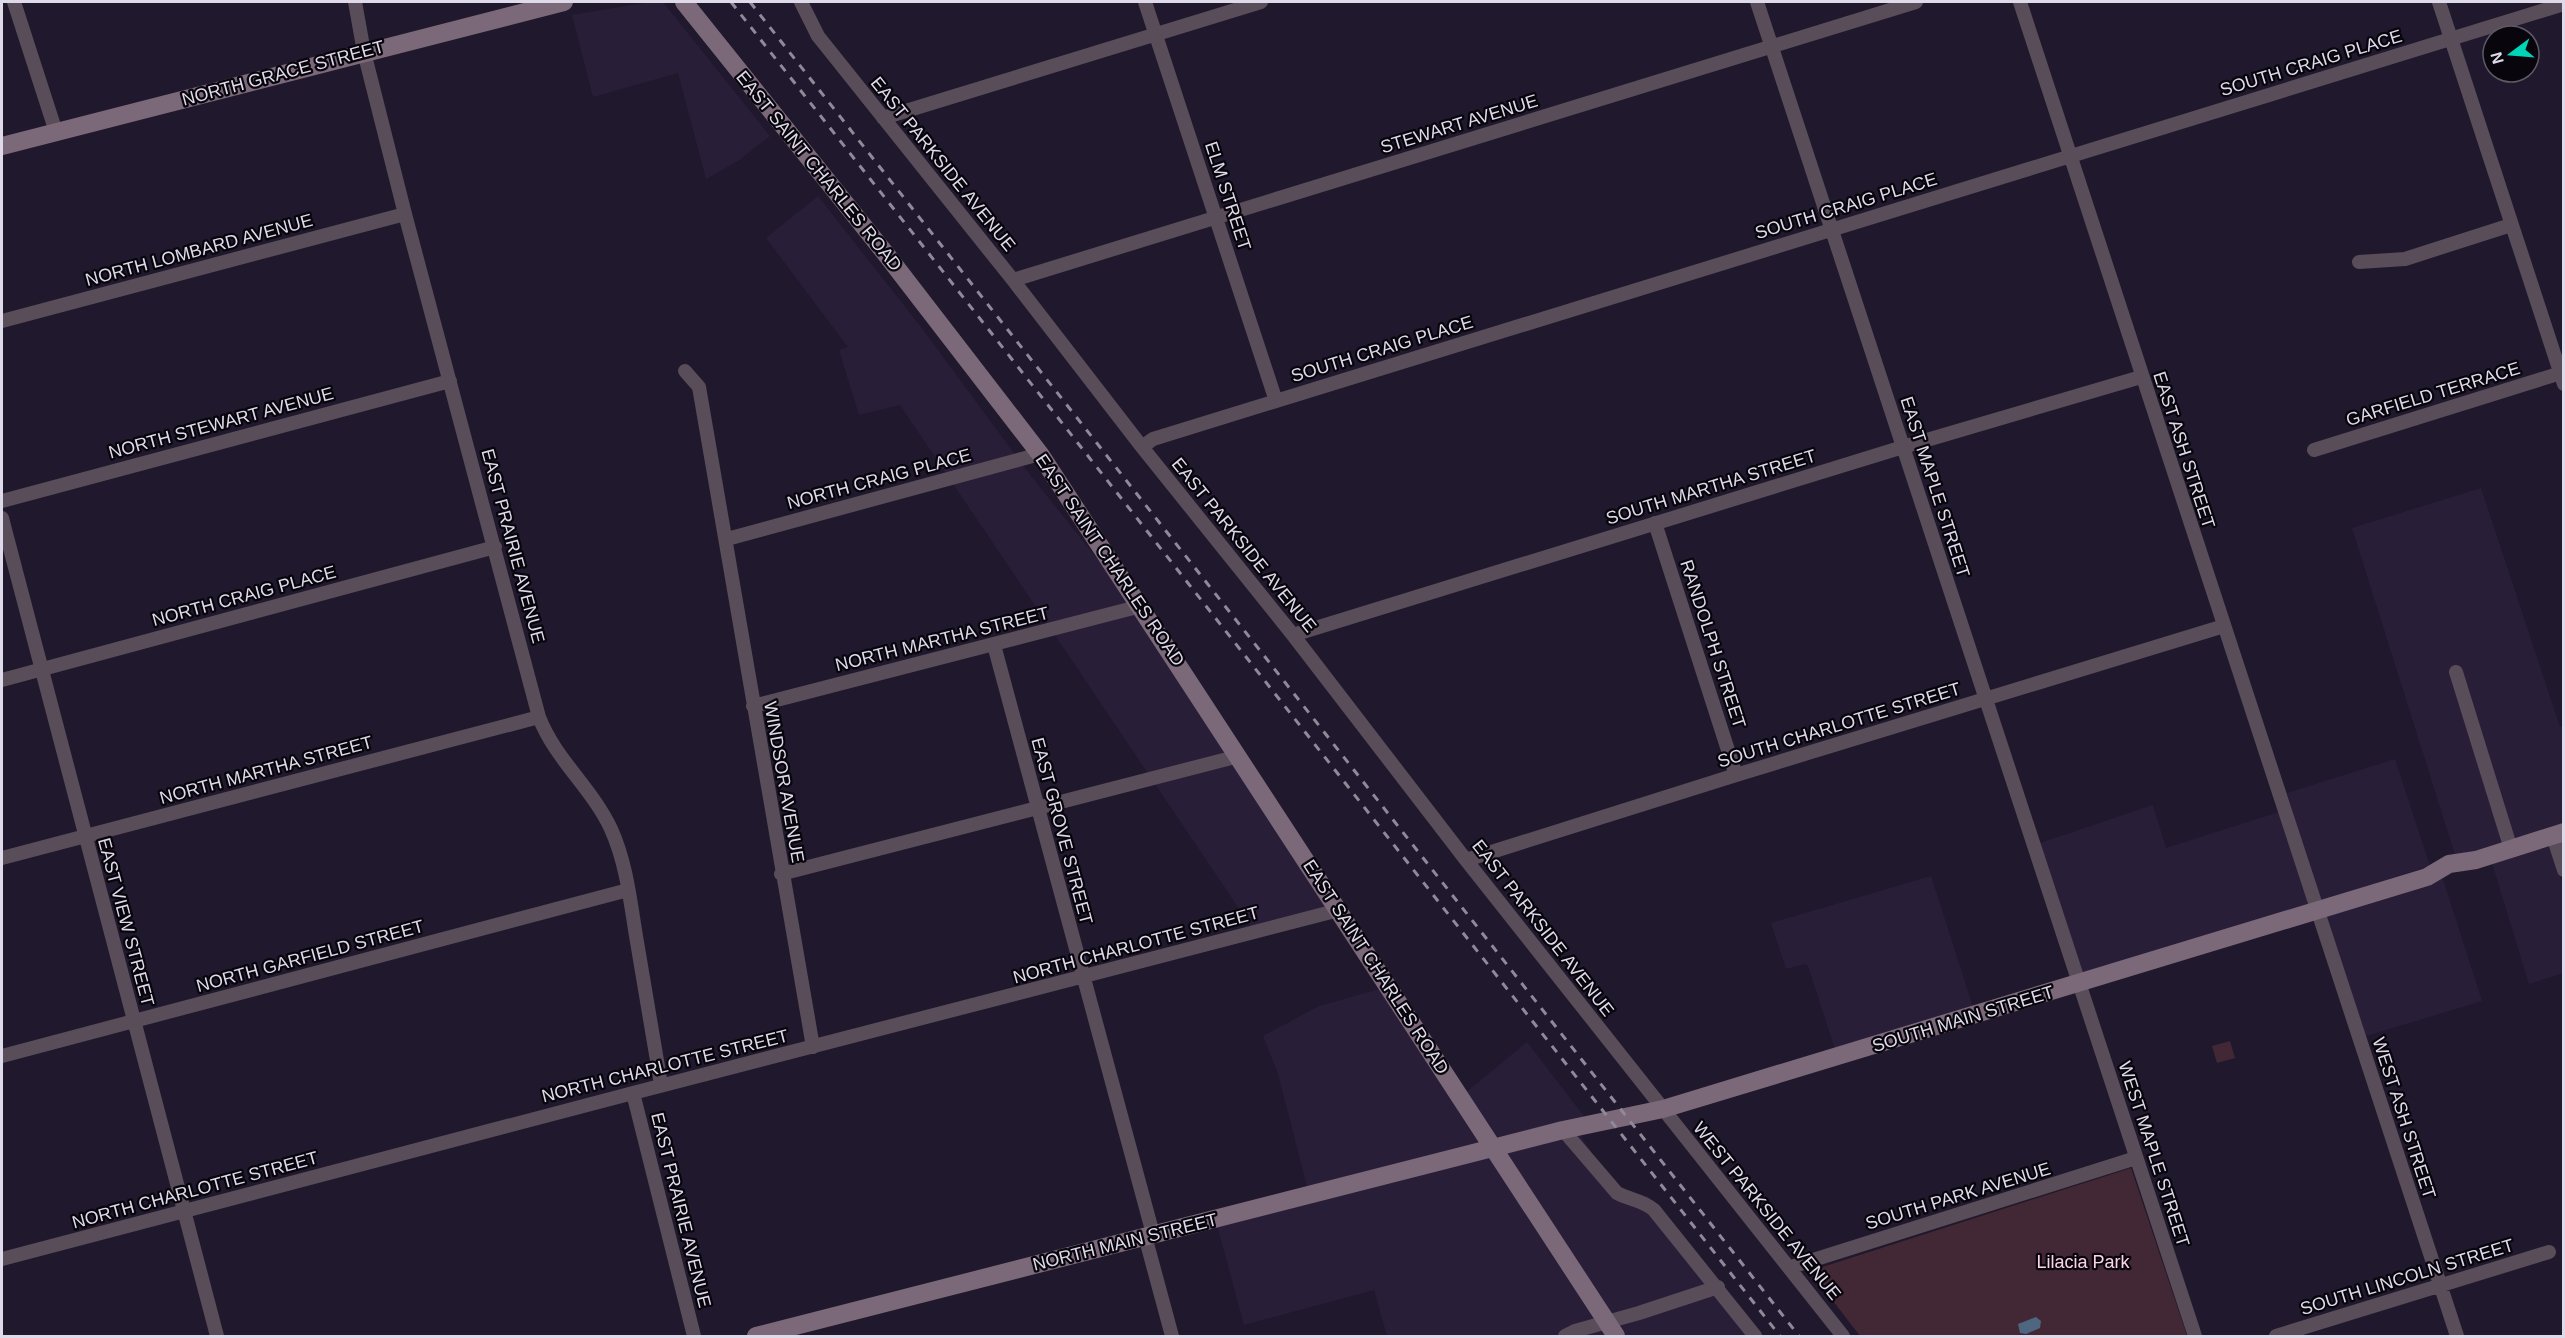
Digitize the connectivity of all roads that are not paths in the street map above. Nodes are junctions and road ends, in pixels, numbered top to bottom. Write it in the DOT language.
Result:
graph roads {
  1 [pos="14,2"];
  2 [pos="355,2"];
  3 [pos="564,2"];
  4 [pos="684,2"];
  5 [pos="801,2"];
  6 [pos="1145,2"];
  7 [pos="1261,2"];
  8 [pos="1757,2"];
  9 [pos="1916,2"];
  10 [pos="2020,2"];
  11 [pos="2439,2"];
  12 [pos="2564,4"];
  13 [pos="1156,34"];
  14 [pos="2451,39"];
  15 [pos="1772,45"];
  16 [pos="364,52"];
  17 [pos="883,118"];
  18 [pos="56,132"];
  19 [pos="2,146"];
  20 [pos="2071,156"];
  21 [pos="405,214"];
  22 [pos="1216,218"];
  23 [pos="2511,225"];
  24 [pos="1832,229"];
  25 [pos="2359,262"];
  26 [pos="1013,280"];
  27 [pos="2,321"];
  28 [pos="685,371"];
  29 [pos="2562,376"];
  30 [pos="2141,377"];
  31 [pos="450,381"];
  32 [pos="1276,401"];
  33 [pos="1142,447"];
  34 [pos="1903,447"];
  35 [pos="2314,450"];
  36 [pos="1040,454"];
  37 [pos="2,501"];
  38 [pos="2,518"];
  39 [pos="1655,523"];
  40 [pos="727,539"];
  41 [pos="495,547"];
  42 [pos="1141,606"];
  43 [pos="2224,627"];
  44 [pos="1293,635"];
  45 [pos="994,645"];
  46 [pos="41,669"];
  47 [pos="2456,672"];
  48 [pos="2,680"];
  49 [pos="1985,700"];
  50 [pos="753,706"];
  51 [pos="539,717"];
  52 [pos="1239,756"];
  53 [pos="1736,775"];
  54 [pos="1037,809"];
  55 [pos="2558,834"];
  56 [pos="85,836"];
  57 [pos="2511,849"];
  58 [pos="2,858"];
  59 [pos="1466,860"];
  60 [pos="2564,870"];
  61 [pos="782,874"];
  62 [pos="628,890"];
  63 [pos="2317,909"];
  64 [pos="1339,910"];
  65 [pos="1082,977"];
  66 [pos="2079,984"];
  67 [pos="134,1021"];
  68 [pos="813,1047"];
  69 [pos="2,1056"];
  70 [pos="661,1085"];
  71 [pos="633,1093"];
  72 [pos="1663,1109"];
  73 [pos="1563,1130"];
  74 [pos="1495,1148"];
  75 [pos="2136,1158"];
  76 [pos="184,1211"];
  77 [pos="1149,1235"];
  78 [pos="2549,1252"];
  79 [pos="2,1259"];
  80 [pos="1791,1267"];
  81 [pos="2440,1286"];
  82 [pos="1718,1287"];
  83 [pos="1611,1329"];
  84 [pos="217,1336"];
  85 [pos="694,1336"];
  86 [pos="756,1336"];
  87 [pos="1172,1336"];
  88 [pos="1565,1336"];
  89 [pos="1755,1336"];
  90 [pos="1844,1336"];
  91 [pos="2195,1336"];
  92 [pos="2276,1336"];
  93 [pos="2457,1336"];
  1 -- 18 [label="street"];
  2 -- 16 [label="street, EAST PRAIRIE AVENUE"];
  3 -- 16 [label="main road, NORTH GRACE STREET"];
  4 -- 36 [label="main road, EAST SAINT CHARLES ROAD"];
  5 -- 17 [label="street, EAST PARKSIDE AVENUE"];
  6 -- 13 [label="street, ELM STREET"];
  7 -- 13 [label="street"];
  8 -- 15 [label="street, EAST MAPLE STREET"];
  9 -- 15 [label="street, STEWART AVENUE"];
  10 -- 20 [label="street, EAST ASH STREET"];
  11 -- 14 [label="street"];
  12 -- 14 [label="street, SOUTH CRAIG PLACE"];
  13 -- 17 [label="street"];
  13 -- 22 [label="street, ELM STREET"];
  14 -- 20 [label="street, SOUTH CRAIG PLACE"];
  14 -- 23 [label="street"];
  15 -- 22 [label="street, STEWART AVENUE"];
  15 -- 24 [label="street, EAST MAPLE STREET"];
  16 -- 18 [label="main road, NORTH GRACE STREET"];
  16 -- 21 [label="street, EAST PRAIRIE AVENUE"];
  17 -- 26 [label="street, EAST PARKSIDE AVENUE"];
  18 -- 19 [label="main road, NORTH GRACE STREET"];
  20 -- 24 [label="street, SOUTH CRAIG PLACE"];
  20 -- 30 [label="street, EAST ASH STREET"];
  21 -- 27 [label="street, NORTH LOMBARD AVENUE"];
  21 -- 31 [label="street, EAST PRAIRIE AVENUE"];
  22 -- 26 [label="street, STEWART AVENUE"];
  22 -- 32 [label="street, ELM STREET"];
  23 -- 25 [label="street"];
  23 -- 29 [label="street"];
  24 -- 32 [label="street, SOUTH CRAIG PLACE"];
  24 -- 34 [label="street, EAST MAPLE STREET"];
  26 -- 33 [label="street, EAST PARKSIDE AVENUE"];
  28 -- 40 [label="street, WINDSOR AVENUE"];
  29 -- 35 [label="street, GARFIELD TERRACE"];
  30 -- 34 [label="street, SOUTH MARTHA STREET"];
  30 -- 43 [label="street, EAST ASH STREET"];
  31 -- 37 [label="street, NORTH STEWART AVENUE"];
  31 -- 41 [label="street, EAST PRAIRIE AVENUE"];
  32 -- 33 [label="street, SOUTH CRAIG PLACE"];
  33 -- 44 [label="street, EAST PARKSIDE AVENUE"];
  34 -- 39 [label="street, SOUTH MARTHA STREET"];
  34 -- 49 [label="street, EAST MAPLE STREET"];
  36 -- 40 [label="street, NORTH CRAIG PLACE"];
  36 -- 42 [label="main road, EAST SAINT CHARLES ROAD"];
  38 -- 46 [label="street, EAST VIEW STREET"];
  39 -- 44 [label="street, SOUTH MARTHA STREET"];
  39 -- 53 [label="street, RANDOLPH STREET"];
  40 -- 50 [label="street, WINDSOR AVENUE"];
  41 -- 46 [label="street, NORTH CRAIG PLACE"];
  41 -- 51 [label="street, EAST PRAIRIE AVENUE"];
  42 -- 45 [label="street, NORTH MARTHA STREET"];
  42 -- 52 [label="main road, EAST SAINT CHARLES ROAD"];
  43 -- 49 [label="street, SOUTH CHARLOTTE STREET"];
  43 -- 63 [label="street, EAST ASH STREET"];
  44 -- 59 [label="street, EAST PARKSIDE AVENUE"];
  45 -- 50 [label="street, NORTH MARTHA STREET"];
  45 -- 54 [label="street, EAST GROVE STREET"];
  46 -- 48 [label="street, NORTH CRAIG PLACE"];
  46 -- 56 [label="street, EAST VIEW STREET"];
  47 -- 57 [label="street"];
  49 -- 53 [label="street, SOUTH CHARLOTTE STREET"];
  49 -- 66 [label="street, EAST MAPLE STREET"];
  50 -- 61 [label="street, WINDSOR AVENUE"];
  51 -- 56 [label="street, NORTH MARTHA STREET"];
  51 -- 62 [label="street, EAST PRAIRIE AVENUE"];
  52 -- 54 [label="street"];
  52 -- 64 [label="main road, EAST SAINT CHARLES ROAD"];
  53 -- 59 [label="street, SOUTH CHARLOTTE STREET"];
  54 -- 61 [label="street"];
  54 -- 65 [label="street, EAST GROVE STREET"];
  55 -- 57 [label="main road, SOUTH MAIN STREET"];
  55 -- 60 [label="street"];
  56 -- 58 [label="street, NORTH MARTHA STREET"];
  56 -- 67 [label="street, EAST VIEW STREET"];
  57 -- 63 [label="main road, SOUTH MAIN STREET"];
  59 -- 72 [label="street, EAST PARKSIDE AVENUE"];
  61 -- 68 [label="street, WINDSOR AVENUE"];
  62 -- 67 [label="street, NORTH GARFIELD STREET"];
  62 -- 70 [label="street, EAST PRAIRIE AVENUE"];
  63 -- 66 [label="main road, SOUTH MAIN STREET"];
  63 -- 81 [label="street, WEST ASH STREET"];
  64 -- 65 [label="street, NORTH CHARLOTTE STREET"];
  64 -- 74 [label="main road, EAST SAINT CHARLES ROAD"];
  65 -- 68 [label="street, NORTH CHARLOTTE STREET"];
  65 -- 77 [label="street, EAST GROVE STREET"];
  66 -- 72 [label="main road, SOUTH MAIN STREET"];
  66 -- 75 [label="street, WEST MAPLE STREET"];
  67 -- 69 [label="street, NORTH GARFIELD STREET"];
  67 -- 76 [label="street, EAST VIEW STREET"];
  68 -- 70 [label="street, NORTH CHARLOTTE STREET"];
  70 -- 71 [label="street, NORTH CHARLOTTE STREET"];
  71 -- 76 [label="street, NORTH CHARLOTTE STREET"];
  71 -- 85 [label="street, EAST PRAIRIE AVENUE"];
  72 -- 73 [label="main road, SOUTH MAIN STREET"];
  72 -- 80 [label="street, WEST PARKSIDE AVENUE"];
  73 -- 74 [label="main road, SOUTH MAIN STREET"];
  73 -- 82 [label="street"];
  74 -- 77 [label="main road, NORTH MAIN STREET"];
  74 -- 83 [label="main road, EAST SAINT CHARLES ROAD"];
  75 -- 80 [label="street, SOUTH PARK AVENUE"];
  75 -- 91 [label="street, WEST MAPLE STREET"];
  76 -- 79 [label="street, NORTH CHARLOTTE STREET"];
  76 -- 84 [label="street, EAST VIEW STREET"];
  77 -- 86 [label="main road, NORTH MAIN STREET"];
  77 -- 87 [label="street, EAST GROVE STREET"];
  78 -- 81 [label="street, SOUTH LINCOLN STREET"];
  80 -- 90 [label="street, WEST PARKSIDE AVENUE"];
  81 -- 92 [label="street, SOUTH LINCOLN STREET"];
  81 -- 93 [label="street, WEST ASH STREET"];
  82 -- 83 [label="street"];
  82 -- 89 [label="street"];
  83 -- 88 [label="street"];
}
